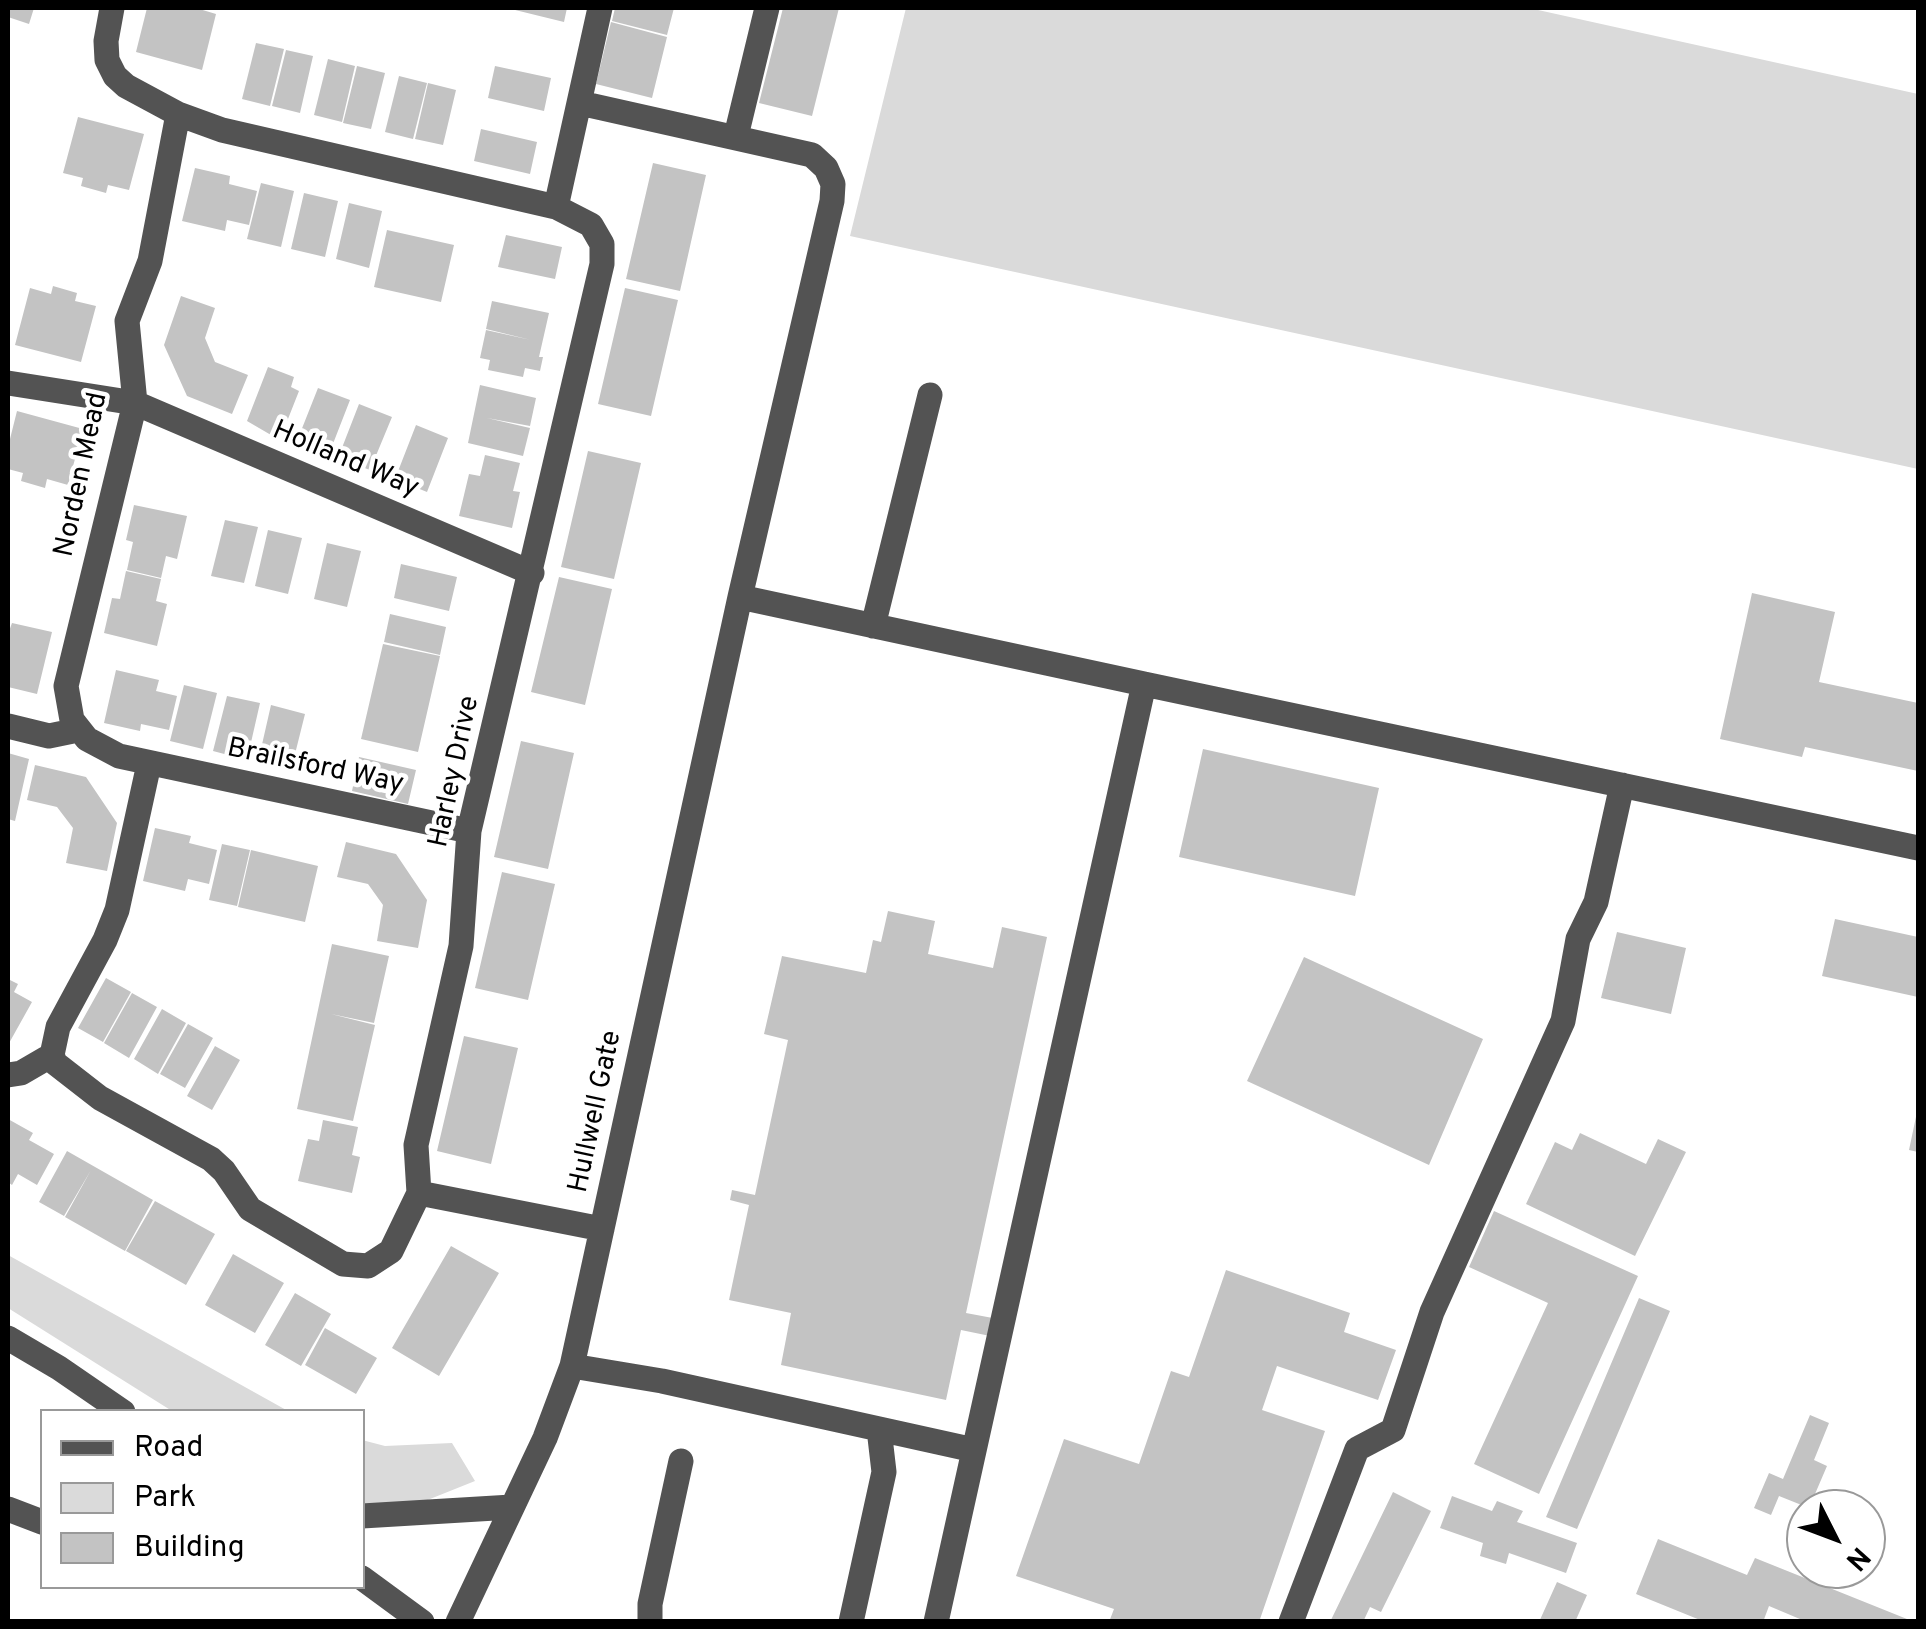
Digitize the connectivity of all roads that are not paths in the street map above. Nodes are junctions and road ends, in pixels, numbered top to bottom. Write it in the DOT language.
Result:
graph roads {
  1 [pos="112,8"];
  2 [pos="600,8"];
  3 [pos="766,8"];
  4 [pos="580,102"];
  5 [pos="178,114"];
  6 [pos="736,136"];
  7 [pos="556,207"];
  8 [pos="8,384"];
  9 [pos="930,395"];
  10 [pos="134,403"];
  11 [pos="532,573"];
  12 [pos="740,597"];
  13 [pos="873,626"];
  14 [pos="1144,684"];
  15 [pos="8,726"];
  16 [pos="78,730"];
  17 [pos="150,764"];
  18 [pos="1622,785"];
  19 [pos="469,831"];
  20 [pos="1918,848"];
  21 [pos="52,1055"];
  22 [pos="8,1075"];
  23 [pos="419,1193"];
  24 [pos="602,1229"];
  25 [pos="8,1338"];
  26 [pos="572,1366"];
  27 [pos="119,1409"];
  28 [pos="879,1428"];
  29 [pos="974,1450"];
  30 [pos="681,1461"];
  31 [pos="512,1507"];
  32 [pos="8,1509"];
  33 [pos="365,1516"];
  34 [pos="40,1521"];
  35 [pos="365,1580"];
  36 [pos="422,1622"];
  37 [pos="458,1622"];
  38 [pos="650,1622"];
  39 [pos="851,1622"];
  40 [pos="936,1622"];
  41 [pos="1291,1622"];
  1 -- 5 [label="street, Harley Drive"];
  2 -- 4 [label="street"];
  3 -- 6 [label="street"];
  4 -- 6 [label="street"];
  4 -- 7 [label="street"];
  5 -- 7 [label="street, Harley Drive"];
  5 -- 10 [label="street, Norden Mead"];
  6 -- 12 [label="street, Hullwell Gate"];
  7 -- 11 [label="street, Harley Drive"];
  8 -- 10 [label="street, Holland Way"];
  9 -- 13 [label="street"];
  10 -- 11 [label="street, Holland Way"];
  10 -- 16 [label="street, Norden Mead"];
  11 -- 19 [label="street, Harley Drive"];
  12 -- 13 [label="street"];
  12 -- 24 [label="street, Hullwell Gate"];
  13 -- 14 [label="street"];
  14 -- 18 [label="street"];
  14 -- 29 [label="street"];
  15 -- 16 [label="street"];
  16 -- 17 [label="street"];
  17 -- 19 [label="street, Brailsford Way"];
  17 -- 21 [label="street"];
  18 -- 20 [label="street"];
  18 -- 41 [label="street"];
  19 -- 23 [label="street, Harley Drive"];
  21 -- 22 [label="street"];
  21 -- 23 [label="street"];
  23 -- 24 [label="street"];
  24 -- 26 [label="street, Hullwell Gate"];
  25 -- 27 [label="street"];
  26 -- 28 [label="street"];
  26 -- 31 [label="street, Hullwell Gate"];
  28 -- 29 [label="street"];
  28 -- 39 [label="street"];
  29 -- 40 [label="street"];
  30 -- 38 [label="street"];
  31 -- 33 [label="street"];
  31 -- 37 [label="street, Hullwell Gate"];
  32 -- 34 [label="street"];
  35 -- 36 [label="street"];
}
